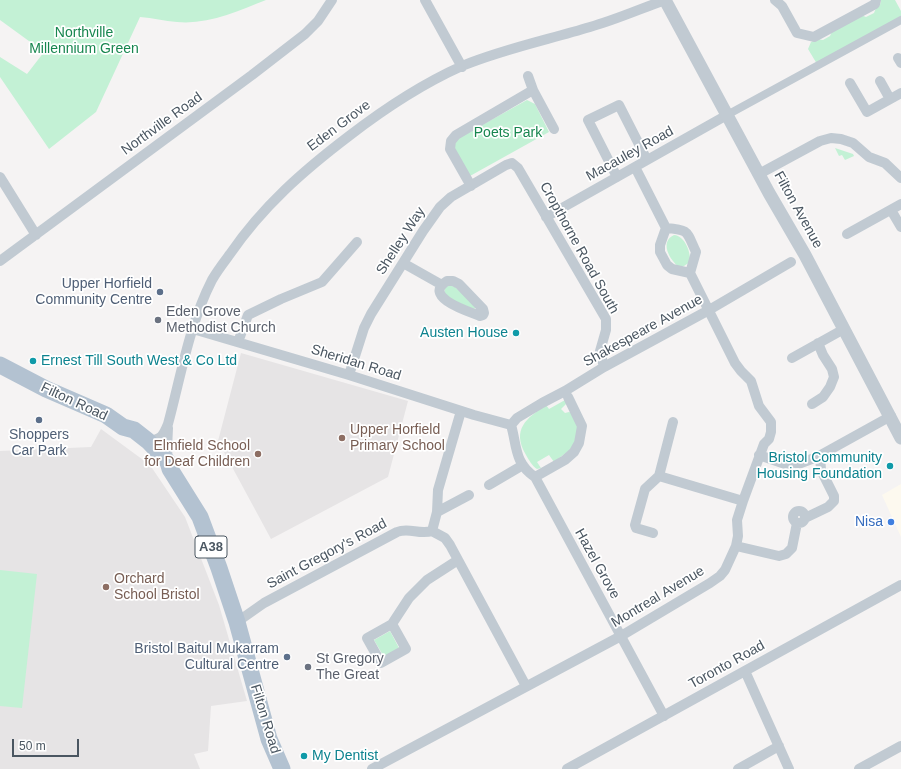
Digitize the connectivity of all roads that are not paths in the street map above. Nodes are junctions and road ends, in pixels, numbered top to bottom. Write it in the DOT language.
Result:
graph roads {
  1 [pos="332,0"];
  2 [pos="425,0"];
  3 [pos="665,0"];
  4 [pos="775,0"];
  5 [pos="876,0"];
  6 [pos="901,20"];
  7 [pos="462,67"];
  8 [pos="528,76"];
  9 [pos="880,81"];
  10 [pos="850,82"];
  11 [pos="533,90"];
  12 [pos="901,93"];
  13 [pos="890,99"];
  14 [pos="727,115"];
  15 [pos="554,129"];
  16 [pos="647,160"];
  17 [pos="635,167"];
  18 [pos="518,168"];
  19 [pos="759,174"];
  20 [pos="0,177"];
  21 [pos="617,177"];
  22 [pos="901,178"];
  23 [pos="471,186"];
  24 [pos="901,204"];
  25 [pos="891,210"];
  26 [pos="546,217"];
  27 [pos="901,227"];
  28 [pos="666,228"];
  29 [pos="847,234"];
  30 [pos="36,235"];
  31 [pos="357,242"];
  32 [pos="0,261"];
  33 [pos="791,262"];
  34 [pos="403,263"];
  35 [pos="690,273"];
  36 [pos="442,285"];
  37 [pos="709,310"];
  38 [pos="193,329"];
  39 [pos="844,329"];
  40 [pos="238,342"];
  41 [pos="818,343"];
  42 [pos="792,358"];
  43 [pos="0,365"];
  44 [pos="604,367"];
  45 [pos="349,375"];
  46 [pos="569,404"];
  47 [pos="812,404"];
  48 [pos="461,411"];
  49 [pos="890,416"];
  50 [pos="673,422"];
  51 [pos="168,424"];
  52 [pos="511,425"];
  53 [pos="123,426"];
  54 [pos="901,438"];
  55 [pos="148,441"];
  56 [pos="759,455"];
  57 [pos="820,455"];
  58 [pos="523,465"];
  59 [pos="169,466"];
  60 [pos="658,476"];
  61 [pos="535,477"];
  62 [pos="489,485"];
  63 [pos="469,495"];
  64 [pos="743,501"];
  65 [pos="437,512"];
  66 [pos="432,531"];
  67 [pos="652,533"];
  68 [pos="736,546"];
  69 [pos="458,560"];
  70 [pos="901,585"];
  71 [pos="237,622"];
  72 [pos="392,624"];
  73 [pos="621,636"];
  74 [pos="745,671"];
  75 [pos="526,686"];
  76 [pos="664,716"];
  77 [pos="779,746"];
  78 [pos="901,746"];
  79 [pos="578,766"];
  80 [pos="282,769"];
  81 [pos="372,769"];
  82 [pos="567,769"];
  83 [pos="738,769"];
  84 [pos="789,769"];
  85 [pos="858,769"];
  1 -- 30 [label="street, Northville Road"];
  2 -- 7 [label="street"];
  3 -- 7 [label="street, Eden Grove"];
  3 -- 14 [label="street, Filton Avenue"];
  4 -- 5 [label="street"];
  6 -- 14 [label="street"];
  7 -- 38 [label="street, Eden Grove"];
  8 -- 11 [label="street"];
  9 -- 13 [label="street"];
  10 -- 13 [label="street"];
  11 -- 15 [label="street"];
  11 -- 23 [label="street"];
  12 -- 13 [label="street"];
  14 -- 16 [label="street, Macauley Road"];
  14 -- 19 [label="street, Filton Avenue"];
  16 -- 17 [label="street, Macauley Road"];
  16 -- 21 [label="street"];
  17 -- 21 [label="street, Macauley Road"];
  17 -- 28 [label="street"];
  18 -- 23 [label="street, Shelley Way"];
  18 -- 26 [label="street, Cropthorne Road South"];
  19 -- 22 [label="street"];
  19 -- 39 [label="street, Filton Avenue"];
  20 -- 30 [label="street"];
  21 -- 26 [label="street, Macauley Road"];
  23 -- 34 [label="street, Shelley Way"];
  24 -- 25 [label="street"];
  25 -- 27 [label="street"];
  25 -- 29 [label="street"];
  26 -- 44 [label="street, Cropthorne Road South"];
  28 -- 35 [label="street"];
  28 -- 35 [label="street"];
  30 -- 32 [label="street, Northville Road"];
  31 -- 40 [label="street"];
  33 -- 37 [label="street, Shakespeare Avenue"];
  34 -- 36 [label="street"];
  34 -- 45 [label="street, Shelley Way"];
  35 -- 37 [label="street, Montreal Avenue"];
  37 -- 44 [label="street, Shakespeare Avenue"];
  37 -- 56 [label="street, Montreal Avenue"];
  38 -- 40 [label="street, Sheridan Road"];
  38 -- 51 [label="street, Eden Grove"];
  39 -- 41 [label="street"];
  39 -- 49 [label="street, Filton Avenue"];
  40 -- 45 [label="street, Sheridan Road"];
  41 -- 42 [label="street"];
  41 -- 47 [label="street"];
  43 -- 53 [label="main road, Filton Road / A38"];
  44 -- 52 [label="street, Shakespeare Avenue"];
  45 -- 48 [label="street, Sheridan Road"];
  46 -- 61 [label="street"];
  48 -- 52 [label="street, Sheridan Road"];
  48 -- 65 [label="street"];
  49 -- 54 [label="street, Filton Avenue"];
  49 -- 57 [label="street"];
  50 -- 60 [label="street"];
  51 -- 55 [label="street, Eden Grove"];
  51 -- 59 [label="street, Eden Grove"];
  52 -- 58 [label="street, Hazel Grove"];
  53 -- 55 [label="main road, Filton Road / A38"];
  53 -- 59 [label="main road, Filton Road / A38"];
  55 -- 59 [label="main road, Filton Road / A38"];
  56 -- 57 [label="street"];
  56 -- 64 [label="street, Montreal Avenue"];
  57 -- 68 [label="street"];
  58 -- 61 [label="street, Hazel Grove"];
  58 -- 62 [label="street"];
  59 -- 71 [label="main road, Filton Road / A38"];
  60 -- 64 [label="street"];
  60 -- 67 [label="street"];
  61 -- 73 [label="street, Hazel Grove"];
  63 -- 65 [label="street"];
  64 -- 68 [label="street, Montreal Avenue"];
  65 -- 66 [label="street"];
  66 -- 69 [label="street"];
  66 -- 71 [label="street, Saint Gregory's Road"];
  68 -- 73 [label="street, Montreal Avenue"];
  69 -- 72 [label="street"];
  69 -- 75 [label="street"];
  70 -- 74 [label="street, Toronto Road"];
  71 -- 80 [label="main road, Filton Road / A38"];
  73 -- 75 [label="street, Montreal Avenue"];
  73 -- 76 [label="street, Hazel Grove"];
  74 -- 76 [label="street, Toronto Road"];
  74 -- 77 [label="street"];
  75 -- 81 [label="street, Montreal Avenue"];
  76 -- 79 [label="street, Toronto Road"];
  77 -- 83 [label="street"];
  77 -- 84 [label="street"];
  78 -- 85 [label="street"];
  79 -- 82 [label="street, Toronto Road"];
}
